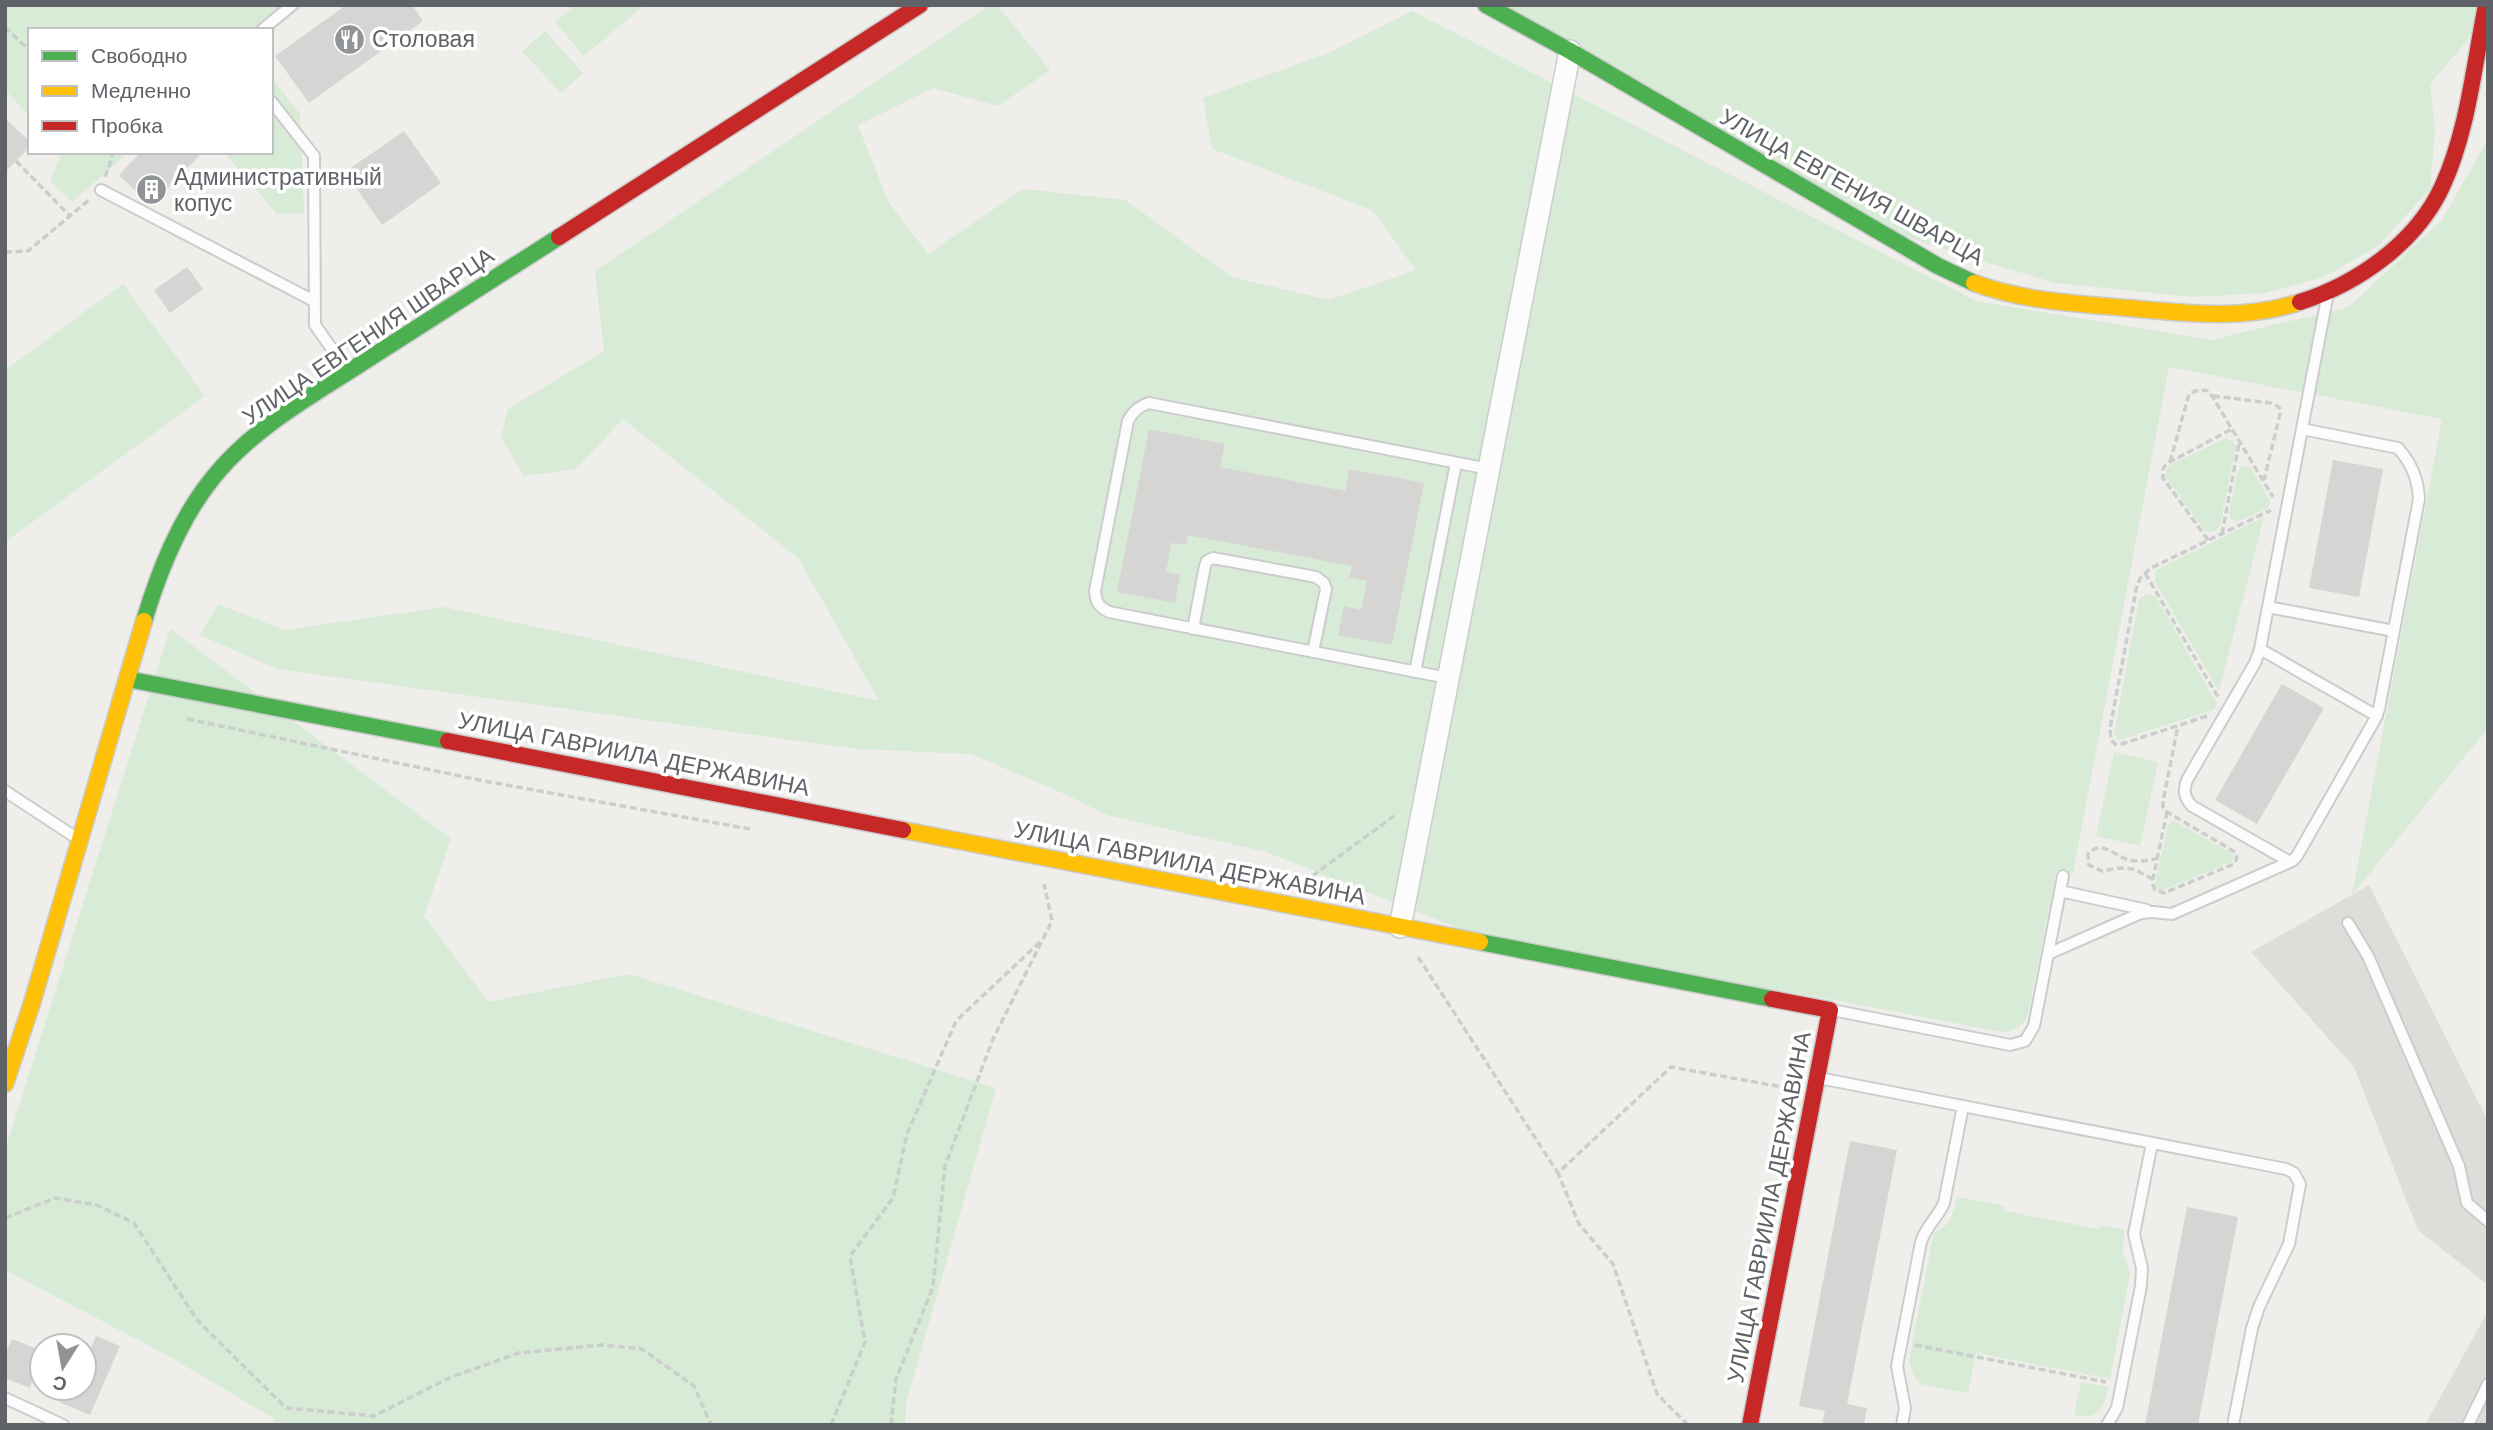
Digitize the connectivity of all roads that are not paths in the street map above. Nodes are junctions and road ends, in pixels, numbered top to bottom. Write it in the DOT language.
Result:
graph roads {
  1 [pos="292,5"];
  2 [pos="920,5"];
  3 [pos="1486,5"];
  4 [pos="2486,5"];
  5 [pos="264,28"];
  6 [pos="1570,51"];
  7 [pos="273,104"];
  8 [pos="100,190"];
  9 [pos="2328,291"];
  10 [pos="314,301"];
  11 [pos="348,372"];
  12 [pos="2302,429"];
  13 [pos="1456,463"];
  14 [pos="1489,469"];
  15 [pos="2268,607"];
  16 [pos="1193,629"];
  17 [pos="2394,631"];
  18 [pos="2260,649"];
  19 [pos="1313,652"];
  20 [pos="1415,672"];
  21 [pos="1448,678"];
  22 [pos="127,679"];
  23 [pos="2376,716"];
  24 [pos="5,790"];
  25 [pos="80,841"];
  26 [pos="2290,862"];
  27 [pos="2063,876"];
  28 [pos="2060,891"];
  29 [pos="2153,912"];
  30 [pos="2348,923"];
  31 [pos="1400,927"];
  32 [pos="2048,954"];
  33 [pos="1830,1010"];
  34 [pos="5,1084"];
  35 [pos="1816,1085"];
  36 [pos="1963,1106"];
  37 [pos="2152,1143"];
  38 [pos="2488,1221"];
  39 [pos="2488,1384"];
  40 [pos="5,1398"];
  41 [pos="63,1425"];
  42 [pos="1750,1425"];
  43 [pos="1902,1425"];
  44 [pos="2107,1425"];
  45 [pos="2233,1425"];
  46 [pos="2468,1425"];
  1 -- 5 [label="lane"];
  2 -- 11 [label="street, УЛИЦА ЕВГЕНИЯ ШВАРЦА"];
  3 -- 6 [label="street, УЛИЦА ЕВГЕНИЯ ШВАРЦА"];
  4 -- 9 [label="street, УЛИЦА ЕВГЕНИЯ ШВАРЦА"];
  6 -- 9 [label="street, УЛИЦА ЕВГЕНИЯ ШВАРЦА"];
  6 -- 14 [label="street"];
  7 -- 10 [label="lane"];
  8 -- 10 [label="lane"];
  9 -- 12 [label="lane"];
  10 -- 11 [label="lane"];
  11 -- 22 [label="street, УЛИЦА ЕВГЕНИЯ ШВАРЦА"];
  12 -- 15 [label="lane"];
  12 -- 17 [label="lane"];
  13 -- 14 [label="lane"];
  13 -- 16 [label="lane"];
  13 -- 20 [label="lane"];
  14 -- 21 [label="street"];
  15 -- 17 [label="lane"];
  15 -- 18 [label="lane"];
  16 -- 19 [label="lane"];
  16 -- 19 [label="lane"];
  17 -- 23 [label="lane"];
  18 -- 23 [label="lane"];
  18 -- 26 [label="lane"];
  19 -- 20 [label="lane"];
  20 -- 21 [label="lane"];
  21 -- 31 [label="street"];
  22 -- 25 [label="street, УЛИЦА ЕВГЕНИЯ ШВАРЦА"];
  22 -- 31 [label="street, УЛИЦА ГАВРИИЛА ДЕРЖАВИНА"];
  23 -- 26 [label="lane"];
  24 -- 25 [label="lane"];
  25 -- 34 [label="street, УЛИЦА ЕВГЕНИЯ ШВАРЦА"];
  26 -- 29 [label="lane"];
  27 -- 28 [label="lane"];
  28 -- 29 [label="lane"];
  28 -- 32 [label="lane"];
  29 -- 32 [label="lane"];
  30 -- 38 [label="lane"];
  31 -- 33 [label="street, УЛИЦА ГАВРИИЛА ДЕРЖАВИНА"];
  32 -- 33 [label="lane"];
  33 -- 35 [label="street, УЛИЦА ГАВРИИЛА ДЕРЖАВИНА"];
  35 -- 36 [label="lane"];
  35 -- 42 [label="street, УЛИЦА ГАВРИИЛА ДЕРЖАВИНА"];
  36 -- 37 [label="lane"];
  36 -- 43 [label="lane"];
  37 -- 44 [label="lane"];
  37 -- 45 [label="lane"];
  39 -- 46 [label="lane"];
  40 -- 41 [label="lane"];
}
